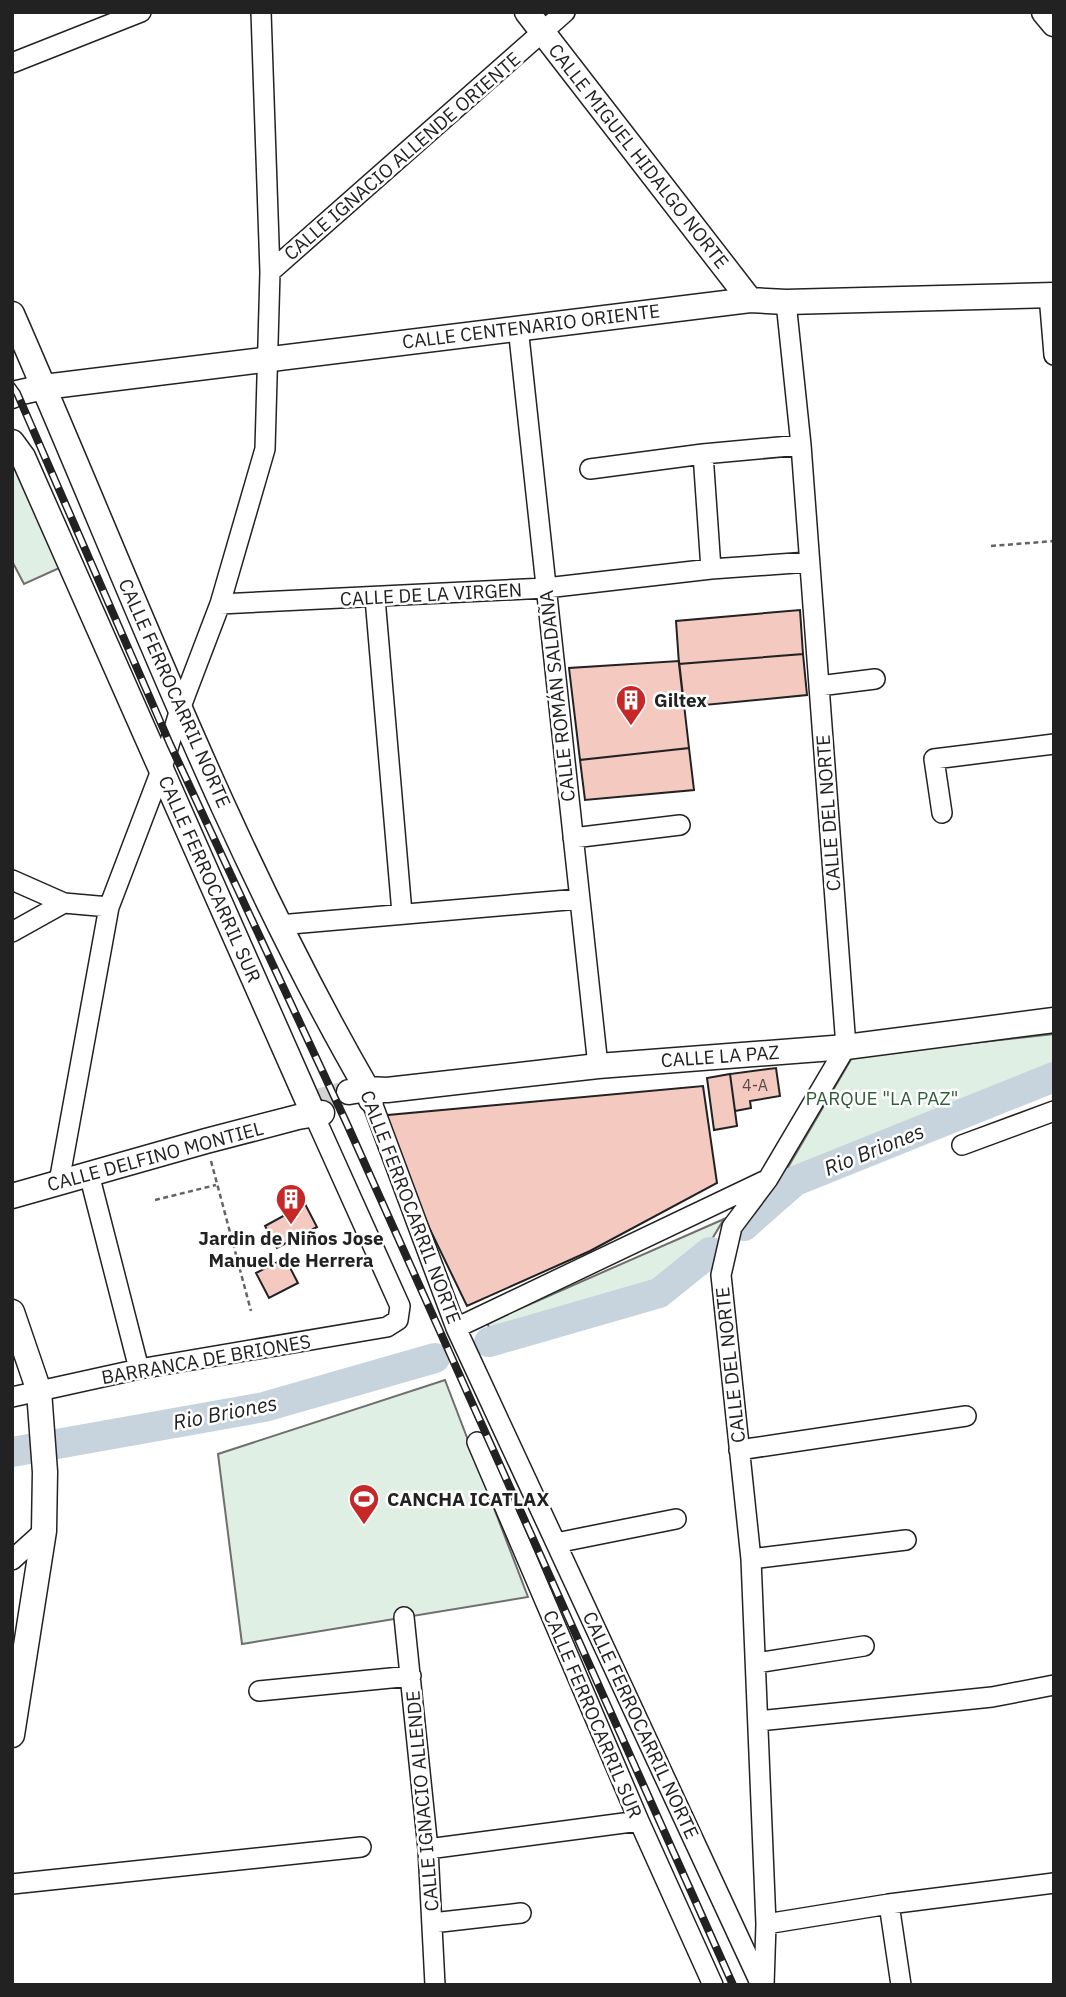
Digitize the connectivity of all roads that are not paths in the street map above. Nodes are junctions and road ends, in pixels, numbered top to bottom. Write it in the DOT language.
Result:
graph roads {
  1 [pos="141,12"];
  2 [pos="261,12"];
  3 [pos="565,12"];
  4 [pos="1044,12"];
  5 [pos="535,22"];
  6 [pos="1054,24"];
  7 [pos="12,62"];
  8 [pos="270,272"];
  9 [pos="1051,295"];
  10 [pos="750,300"];
  11 [pos="786,302"];
  12 [pos="12,314"];
  13 [pos="518,327"];
  14 [pos="1054,355"];
  15 [pos="267,359"];
  16 [pos="44,387"];
  17 [pos="12,397"];
  18 [pos="12,442"];
  19 [pos="801,445"];
  20 [pos="703,454"];
  21 [pos="590,469"];
  22 [pos="809,562"];
  23 [pos="711,569"];
  24 [pos="546,588"];
  25 [pos="375,598"];
  26 [pos="220,604"];
  27 [pos="875,679"];
  28 [pos="819,686"];
  29 [pos="180,709"];
  30 [pos="1054,744"];
  31 [pos="162,768"];
  32 [pos="942,813"];
  33 [pos="680,825"];
  34 [pos="573,838"];
  35 [pos="12,880"];
  36 [pos="579,899"];
  37 [pos="64,903"];
  38 [pos="109,907"];
  39 [pos="402,913"];
  40 [pos="279,925"];
  41 [pos="12,932"];
  42 [pos="1054,1020"];
  43 [pos="846,1047"];
  44 [pos="598,1066"];
  45 [pos="365,1095"];
  46 [pos="313,1110"];
  47 [pos="1054,1111"];
  48 [pos="962,1145"];
  49 [pos="89,1174"];
  50 [pos="768,1179"];
  51 [pos="59,1182"];
  52 [pos="12,1196"];
  53 [pos="12,1312"];
  54 [pos="398,1320"];
  55 [pos="456,1328"];
  56 [pos="139,1369"];
  57 [pos="39,1391"];
  58 [pos="12,1397"];
  59 [pos="966,1416"];
  60 [pos="477,1442"];
  61 [pos="739,1450"];
  62 [pos="676,1519"];
  63 [pos="44,1531"];
  64 [pos="906,1540"];
  65 [pos="556,1543"];
  66 [pos="751,1559"];
  67 [pos="12,1560"];
  68 [pos="404,1617"];
  69 [pos="864,1646"];
  70 [pos="756,1663"];
  71 [pos="411,1676"];
  72 [pos="1054,1685"];
  73 [pos="259,1691"];
  74 [pos="758,1721"];
  75 [pos="12,1735"];
  76 [pos="639,1821"];
  77 [pos="362,1847"];
  78 [pos="428,1849"];
  79 [pos="1054,1883"];
  80 [pos="12,1884"];
  81 [pos="889,1904"];
  82 [pos="521,1913"];
  83 [pos="432,1923"];
  84 [pos="766,1924"];
  85 [pos="435,1985"];
  86 [pos="713,1985"];
  87 [pos="763,1985"];
  88 [pos="901,1985"];
  1 -- 7 [label="street"];
  2 -- 8 [label="street"];
  3 -- 5 [label="street, CALLE IGNACIO ALLENDE ORIENTE"];
  4 -- 6 [label="main road"];
  5 -- 8 [label="street, CALLE IGNACIO ALLENDE ORIENTE"];
  5 -- 10 [label="main road, CALLE MIGUEL HIDALGO NORTE"];
  8 -- 15 [label="street"];
  9 -- 11 [label="main road, CALLE CENTENARIO ORIENTE"];
  9 -- 14 [label="street"];
  10 -- 11 [label="main road, CALLE CENTENARIO ORIENTE"];
  10 -- 13 [label="main road, CALLE CENTENARIO ORIENTE"];
  11 -- 19 [label="street, CALLE DEL NORTE"];
  12 -- 16 [label="main road, CALLE FERROCARRIL NORTE"];
  13 -- 15 [label="main road, CALLE CENTENARIO ORIENTE"];
  13 -- 24 [label="street, CALLE ROMÁN SALDAÑA"];
  15 -- 16 [label="main road, CALLE CENTENARIO ORIENTE"];
  15 -- 26 [label="street"];
  16 -- 17 [label="main road, CALLE CENTENARIO ORIENTE"];
  16 -- 29 [label="main road, CALLE FERROCARRIL NORTE"];
  18 -- 31 [label="main road, CALLE FERROCARRIL SUR"];
  19 -- 20 [label="street"];
  19 -- 22 [label="street, CALLE DEL NORTE"];
  20 -- 21 [label="street"];
  20 -- 23 [label="street"];
  22 -- 23 [label="street, CALLE DE LA VIRGEN"];
  22 -- 28 [label="street, CALLE DEL NORTE"];
  23 -- 24 [label="street, CALLE DE LA VIRGEN"];
  24 -- 25 [label="street, CALLE DE LA VIRGEN"];
  24 -- 34 [label="street, CALLE ROMÁN SALDAÑA"];
  25 -- 26 [label="street, CALLE DE LA VIRGEN"];
  25 -- 39 [label="street"];
  26 -- 29 [label="street"];
  27 -- 28 [label="street"];
  28 -- 43 [label="street, CALLE DEL NORTE"];
  29 -- 31 [label="street"];
  29 -- 40 [label="main road, CALLE FERROCARRIL NORTE"];
  30 -- 32 [label="street"];
  31 -- 38 [label="street"];
  31 -- 46 [label="main road, CALLE FERROCARRIL SUR"];
  33 -- 34 [label="street"];
  34 -- 36 [label="street, CALLE ROMÁN SALDAÑA"];
  35 -- 37 [label="street"];
  36 -- 39 [label="street"];
  36 -- 44 [label="street, CALLE ROMÁN SALDAÑA"];
  37 -- 38 [label="street"];
  37 -- 41 [label="street"];
  38 -- 51 [label="street"];
  39 -- 40 [label="street"];
  40 -- 45 [label="main road, CALLE FERROCARRIL NORTE"];
  42 -- 43 [label="main road, CALLE LA PAZ"];
  43 -- 44 [label="main road, CALLE LA PAZ"];
  43 -- 50 [label="street, CALLE DEL NORTE"];
  44 -- 45 [label="main road, CALLE LA PAZ"];
  45 -- 55 [label="street, CALLE FERROCARRIL NORTE"];
  46 -- 49 [label="main road, CALLE DELFINO MONTIEL"];
  46 -- 54 [label="street, CALLE FERROCARRIL SUR"];
  47 -- 48 [label="street"];
  49 -- 51 [label="main road, CALLE DELFINO MONTIEL"];
  49 -- 56 [label="street"];
  50 -- 55 [label="street"];
  50 -- 61 [label="street, CALLE DEL NORTE"];
  51 -- 52 [label="main road, CALLE DELFINO MONTIEL"];
  53 -- 57 [label="main road"];
  54 -- 56 [label="street, BARRANCA DE BRIONES"];
  55 -- 65 [label="street, CALLE FERROCARRIL NORTE"];
  56 -- 57 [label="street, BARRANCA DE BRIONES"];
  57 -- 58 [label="street, BARRANCA DE BRIONES"];
  57 -- 63 [label="main road"];
  59 -- 61 [label="street"];
  60 -- 76 [label="street, CALLE FERROCARRIL SUR"];
  61 -- 66 [label="street, CALLE DEL NORTE"];
  62 -- 65 [label="street"];
  63 -- 67 [label="street"];
  63 -- 75 [label="main road"];
  64 -- 66 [label="street"];
  65 -- 87 [label="street, CALLE FERROCARRIL NORTE"];
  66 -- 70 [label="street, CALLE DEL NORTE"];
  68 -- 71 [label="street, CALLE IGNACIO ALLENDE"];
  69 -- 70 [label="street"];
  70 -- 74 [label="street, CALLE DEL NORTE"];
  71 -- 73 [label="street"];
  71 -- 78 [label="street, CALLE IGNACIO ALLENDE"];
  72 -- 74 [label="street"];
  74 -- 84 [label="street, CALLE DEL NORTE"];
  76 -- 78 [label="street"];
  76 -- 86 [label="street, CALLE FERROCARRIL SUR"];
  77 -- 80 [label="street"];
  78 -- 83 [label="street, CALLE IGNACIO ALLENDE"];
  79 -- 81 [label="street"];
  81 -- 84 [label="street"];
  81 -- 88 [label="street"];
  82 -- 83 [label="street"];
  83 -- 85 [label="street, CALLE IGNACIO ALLENDE"];
  84 -- 87 [label="street, CALLE DEL NORTE"];
}
